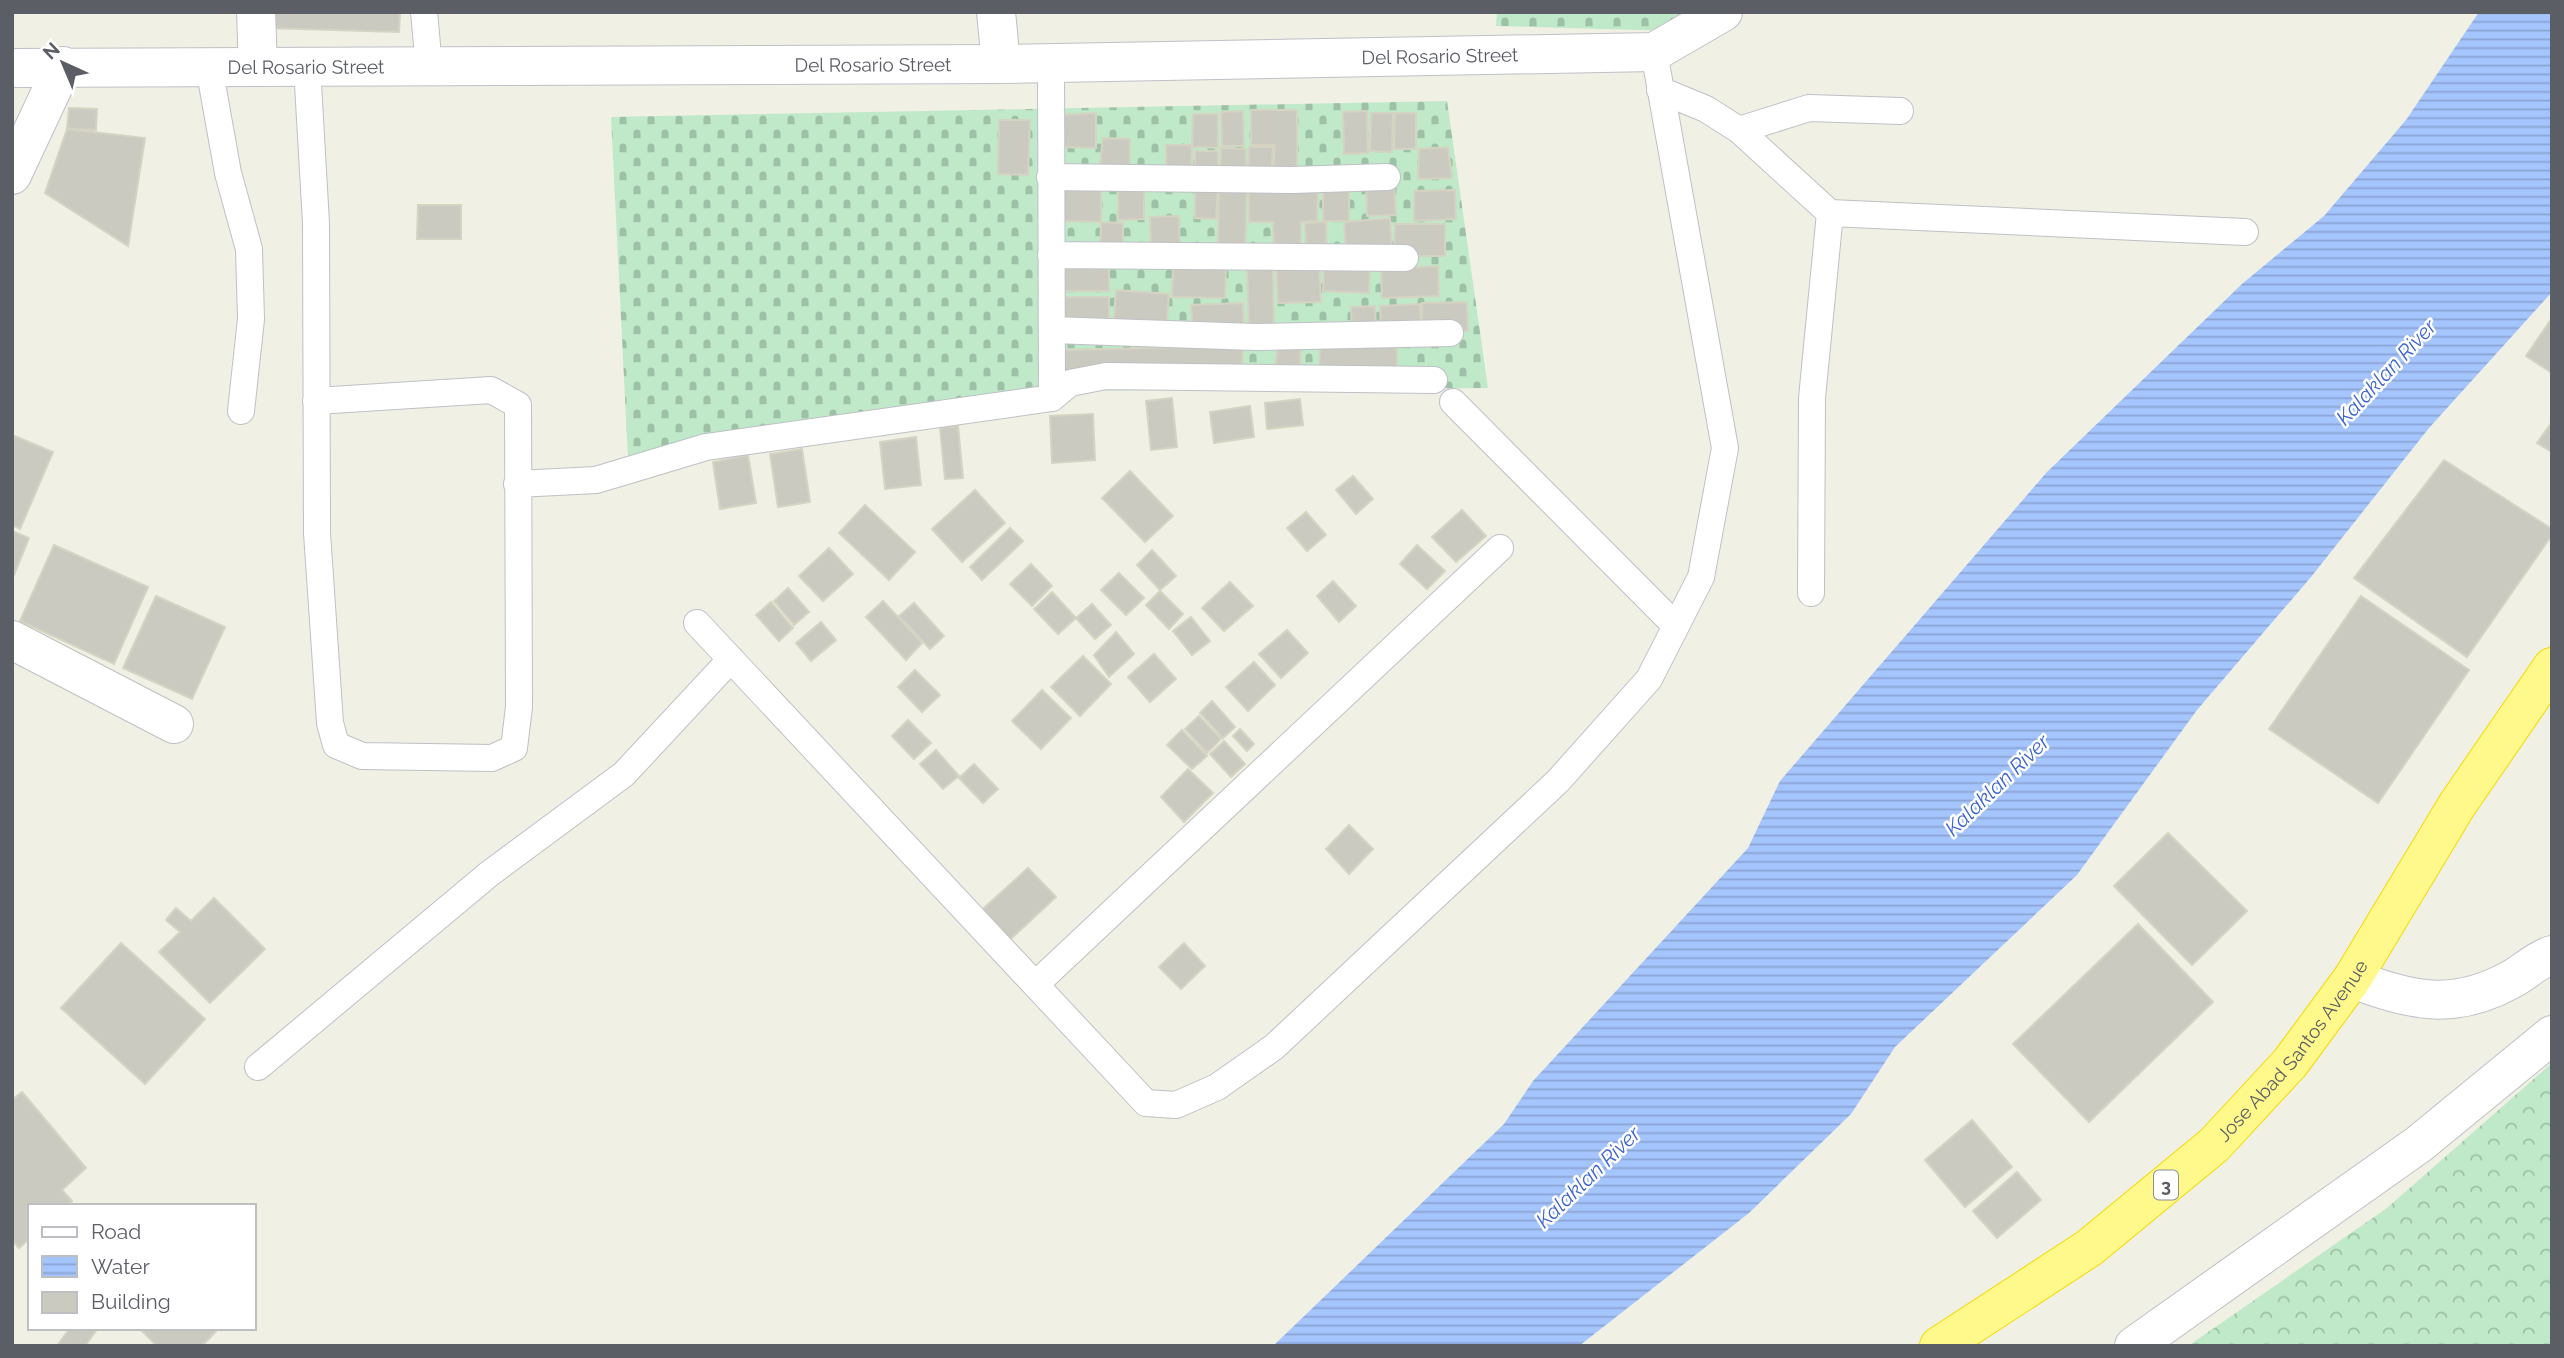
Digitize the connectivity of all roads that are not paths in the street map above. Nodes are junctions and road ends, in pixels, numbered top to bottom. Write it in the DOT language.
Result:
graph roads {
  1 [pos="256,12"];
  2 [pos="424,12"];
  3 [pos="996,12"];
  4 [pos="1723,12"];
  5 [pos="1654,52"];
  6 [pos="1051,63"];
  7 [pos="1000,64"];
  8 [pos="63,66"];
  9 [pos="209,67"];
  10 [pos="258,67"];
  11 [pos="307,67"];
  12 [pos="429,67"];
  13 [pos="12,68"];
  14 [pos="1660,90"];
  15 [pos="1900,111"];
  16 [pos="1739,130"];
  17 [pos="12,175"];
  18 [pos="1050,177"];
  19 [pos="1387,177"];
  20 [pos="1830,213"];
  21 [pos="2245,232"];
  22 [pos="1051,255"];
  23 [pos="1405,258"];
  24 [pos="1052,330"];
  25 [pos="1450,333"];
  26 [pos="1434,380"];
  27 [pos="1052,398"];
  28 [pos="316,401"];
  29 [pos="1453,402"];
  30 [pos="241,411"];
  31 [pos="517,484"];
  32 [pos="1500,548"];
  33 [pos="1811,593"];
  34 [pos="697,623"];
  35 [pos="1676,626"];
  36 [pos="12,640"];
  37 [pos="731,660"];
  38 [pos="2552,667"];
  39 [pos="174,724"];
  40 [pos="2550,951"];
  41 [pos="2352,979"];
  42 [pos="1035,984"];
  43 [pos="2552,1035"];
  44 [pos="258,1067"];
  45 [pos="1939,1346"];
  46 [pos="2134,1346"];
  1 -- 10 [label="main road"];
  2 -- 12 [label="lane"];
  3 -- 7 [label="main road"];
  4 -- 5 [label="main road, Del Rosario Street"];
  5 -- 6 [label="main road, Del Rosario Street"];
  5 -- 14 [label="lane"];
  6 -- 7 [label="main road, Del Rosario Street"];
  6 -- 18 [label="lane"];
  7 -- 12 [label="main road, Del Rosario Street"];
  8 -- 9 [label="main road, Del Rosario Street"];
  8 -- 13 [label="main road, Del Rosario Street"];
  8 -- 17 [label="main road"];
  9 -- 10 [label="main road, Del Rosario Street"];
  9 -- 30 [label="lane"];
  10 -- 11 [label="main road, Del Rosario Street"];
  11 -- 12 [label="main road, Del Rosario Street"];
  11 -- 28 [label="lane"];
  14 -- 16 [label="lane"];
  14 -- 35 [label="lane"];
  15 -- 16 [label="lane"];
  16 -- 20 [label="lane"];
  18 -- 19 [label="lane"];
  18 -- 22 [label="lane"];
  20 -- 21 [label="lane"];
  20 -- 33 [label="lane"];
  22 -- 23 [label="lane"];
  22 -- 24 [label="lane"];
  24 -- 25 [label="lane"];
  24 -- 27 [label="lane"];
  26 -- 27 [label="lane"];
  27 -- 31 [label="lane"];
  28 -- 31 [label="lane"];
  28 -- 31 [label="lane"];
  29 -- 35 [label="lane"];
  32 -- 42 [label="lane"];
  34 -- 37 [label="lane"];
  35 -- 42 [label="lane"];
  36 -- 39 [label="main road"];
  37 -- 42 [label="lane"];
  37 -- 44 [label="lane"];
  38 -- 41 [label="highway, Jose Abad Santos Avenue / 3"];
  40 -- 41 [label="main road"];
  41 -- 45 [label="highway, Jose Abad Santos Avenue / 3"];
  43 -- 46 [label="main road"];
}
